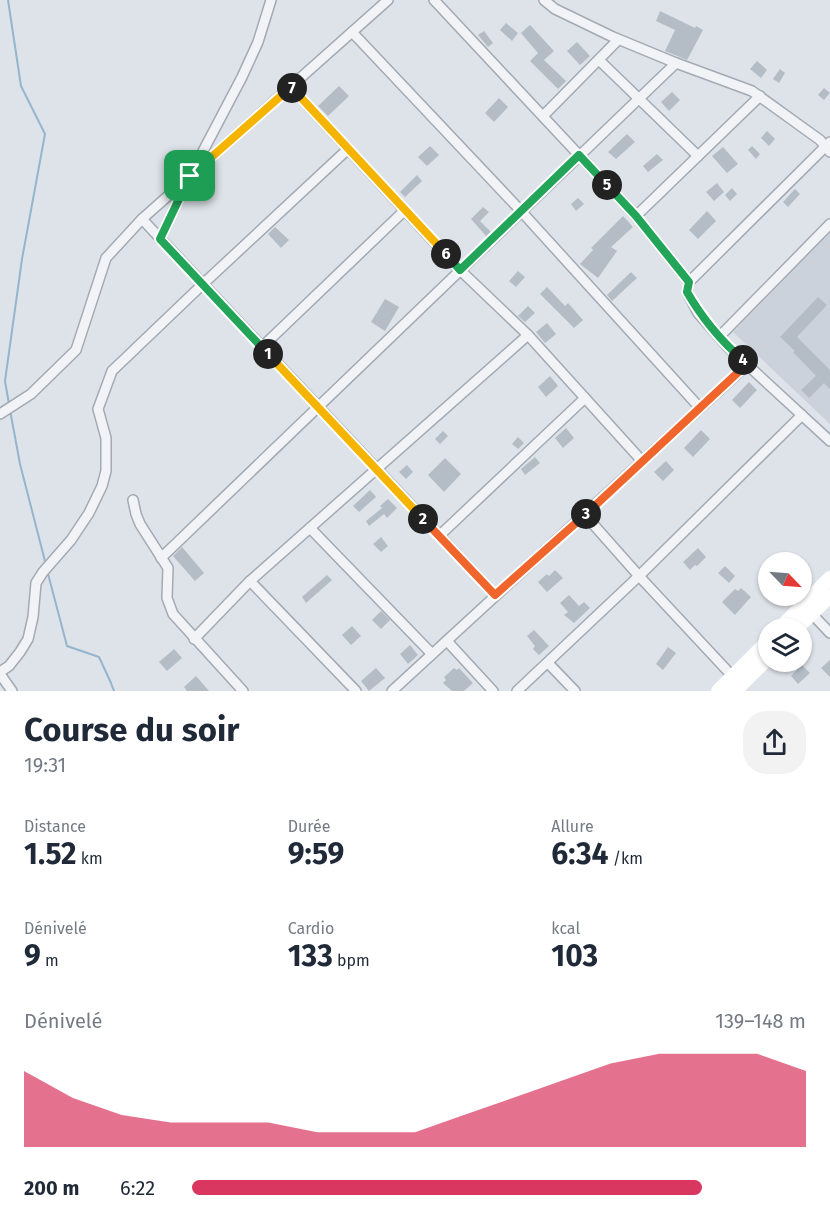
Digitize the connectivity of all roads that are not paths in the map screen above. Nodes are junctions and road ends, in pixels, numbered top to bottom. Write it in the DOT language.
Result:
graph roads {
  1 [pos="271,0"];
  2 [pos="388,0"];
  3 [pos="434,0"];
  4 [pos="544,0"];
  5 [pos="352,32"];
  6 [pos="618,40"];
  7 [pos="598,60"];
  8 [pos="676,63"];
  9 [pos="291,87"];
  10 [pos="760,96"];
  11 [pos="638,99"];
  12 [pos="543,116"];
  13 [pos="828,147"];
  14 [pos="348,149"];
  15 [pos="579,155"];
  16 [pos="698,156"];
  17 [pos="190,176"];
  18 [pos="405,210"];
  19 [pos="521,212"];
  20 [pos="636,216"];
  21 [pos="142,219"];
  22 [pos="830,224"];
  23 [pos="160,239"];
  24 [pos="460,270"];
  25 [pos="689,282"];
  26 [pos="203,284"];
  27 [pos="528,335"];
  28 [pos="719,337"];
  29 [pos="262,347"];
  30 [pos="747,364"];
  31 [pos="585,398"];
  32 [pos="318,407"];
  33 [pos="700,408"];
  34 [pos="0,414"];
  35 [pos="802,415"];
  36 [pos="830,441"];
  37 [pos="642,461"];
  38 [pos="376,470"];
  39 [pos="133,500"];
  40 [pos="585,515"];
  41 [pos="310,528"];
  42 [pos="439,536"];
  43 [pos="161,558"];
  44 [pos="639,576"];
  45 [pos="830,578"];
  46 [pos="250,581"];
  47 [pos="495,595"];
  48 [pos="830,596"];
  49 [pos="812,614"];
  50 [pos="790,618"];
  51 [pos="808,618"];
  52 [pos="830,633"];
  53 [pos="194,639"];
  54 [pos="447,641"];
  55 [pos="432,654"];
  56 [pos="758,654"];
  57 [pos="548,663"];
  58 [pos="758,666"];
  59 [pos="0,673"];
  60 [pos="736,684"];
  61 [pos="12,691"];
  62 [pos="243,691"];
  63 [pos="356,691"];
  64 [pos="392,691"];
  65 [pos="493,691"];
  66 [pos="517,691"];
  67 [pos="575,691"];
  68 [pos="718,691"];
  1 -- 17 [label="street"];
  2 -- 5 [label="street"];
  3 -- 12 [label="street"];
  4 -- 6 [label="street"];
  5 -- 9 [label="street"];
  5 -- 19 [label="street"];
  6 -- 7 [label="street"];
  6 -- 8 [label="street"];
  7 -- 11 [label="street"];
  7 -- 12 [label="street"];
  8 -- 10 [label="street"];
  8 -- 11 [label="street"];
  9 -- 14 [label="street"];
  9 -- 17 [label="street"];
  10 -- 13 [label="street"];
  10 -- 16 [label="street"];
  11 -- 15 [label="street"];
  11 -- 16 [label="street"];
  12 -- 15 [label="street"];
  13 -- 25 [label="street"];
  14 -- 18 [label="street"];
  14 -- 26 [label="street"];
  15 -- 19 [label="street"];
  15 -- 20 [label="street"];
  16 -- 20 [label="street"];
  17 -- 21 [label="street"];
  17 -- 23 [label="street"];
  18 -- 24 [label="street"];
  18 -- 29 [label="street"];
  19 -- 24 [label="street"];
  19 -- 33 [label="street"];
  20 -- 25 [label="street"];
  21 -- 23 [label="street"];
  21 -- 34 [label="street"];
  22 -- 28 [label="street"];
  23 -- 26 [label="street"];
  24 -- 27 [label="street"];
  24 -- 32 [label="street"];
  25 -- 28 [label="street"];
  26 -- 29 [label="street"];
  26 -- 59 [label="street"];
  27 -- 31 [label="street"];
  27 -- 38 [label="street"];
  28 -- 30 [label="street"];
  29 -- 32 [label="street"];
  30 -- 33 [label="street"];
  30 -- 35 [label="street"];
  31 -- 37 [label="street"];
  31 -- 42 [label="street"];
  32 -- 38 [label="street"];
  32 -- 43 [label="street"];
  33 -- 37 [label="street"];
  35 -- 36 [label="street"];
  35 -- 44 [label="street"];
  37 -- 40 [label="street"];
  38 -- 41 [label="street"];
  38 -- 42 [label="street"];
  39 -- 43 [label="street"];
  40 -- 44 [label="street"];
  40 -- 47 [label="street"];
  41 -- 46 [label="street"];
  41 -- 55 [label="street"];
  42 -- 47 [label="street"];
  43 -- 53 [label="street"];
  44 -- 57 [label="street"];
  44 -- 60 [label="street"];
  45 -- 50 [label="main road"];
  46 -- 53 [label="street"];
  46 -- 63 [label="street"];
  47 -- 54 [label="street"];
  48 -- 49 [label="main road"];
  49 -- 51 [label="main road"];
  49 -- 52 [label="street"];
  53 -- 62 [label="street"];
  54 -- 55 [label="street"];
  54 -- 65 [label="street"];
  55 -- 64 [label="street"];
  56 -- 60 [label="main road"];
  57 -- 66 [label="street"];
  57 -- 67 [label="street"];
  58 -- 60 [label="main road"];
  59 -- 61 [label="street"];
  60 -- 68 [label="main road"];
}
